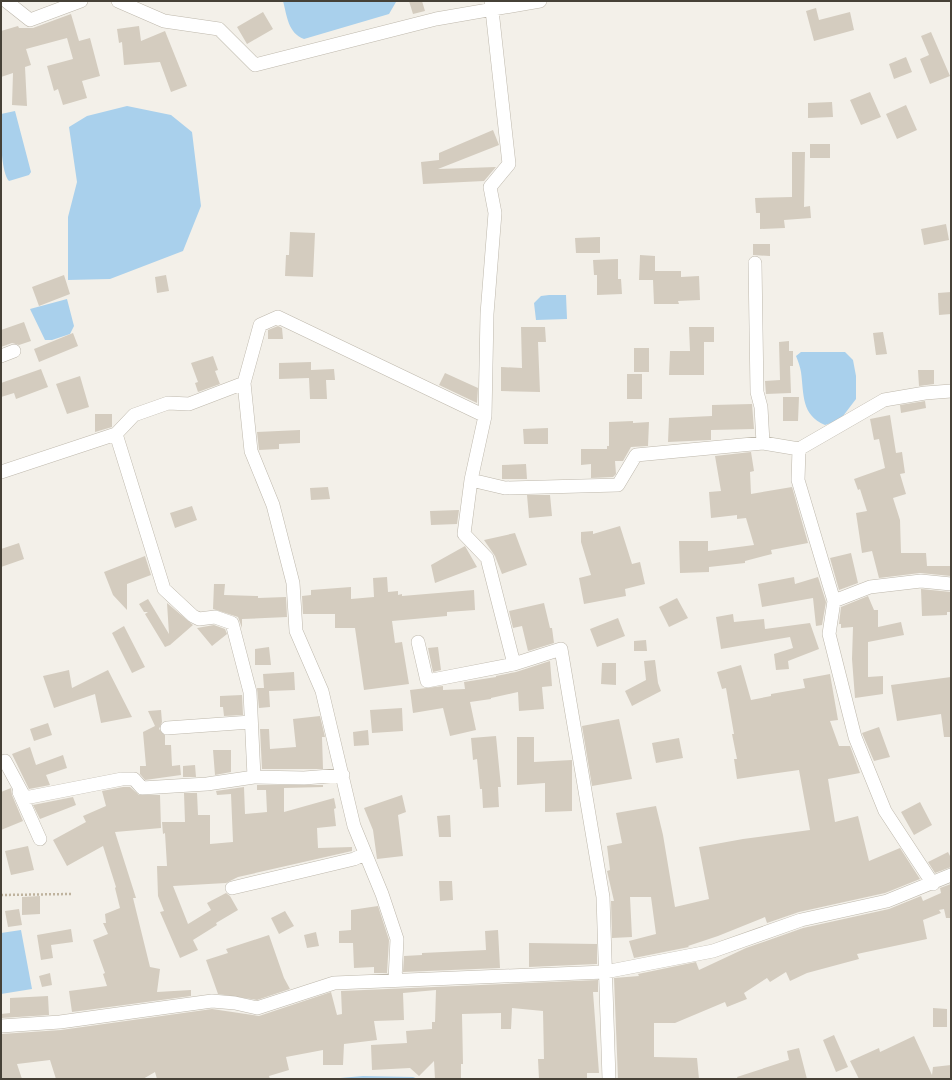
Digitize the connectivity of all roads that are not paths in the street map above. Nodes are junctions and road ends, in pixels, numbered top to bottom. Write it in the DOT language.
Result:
graph roads {
  1 [pos="6,1"];
  2 [pos="81,1"];
  3 [pos="118,1"];
  4 [pos="540,1"];
  5 [pos="491,5"];
  6 [pos="755,263"];
  7 [pos="14,351"];
  8 [pos="1,356"];
  9 [pos="244,383"];
  10 [pos="951,391"];
  11 [pos="485,416"];
  12 [pos="116,434"];
  13 [pos="763,443"];
  14 [pos="799,449"];
  15 [pos="1,472"];
  16 [pos="471,480"];
  17 [pos="951,584"];
  18 [pos="834,601"];
  19 [pos="418,642"];
  20 [pos="514,664"];
  21 [pos="251,722"];
  22 [pos="167,728"];
  23 [pos="3,762"];
  24 [pos="343,775"];
  25 [pos="254,777"];
  26 [pos="40,839"];
  27 [pos="365,854"];
  28 [pos="951,875"];
  29 [pos="933,884"];
  30 [pos="232,888"];
  31 [pos="605,972"];
  32 [pos="395,980"];
  33 [pos="1,1026"];
  34 [pos="609,1079"];
  1 -- 2 [label="street"];
  3 -- 5 [label="street"];
  4 -- 5 [label="street"];
  5 -- 11 [label="street"];
  6 -- 13 [label="street"];
  7 -- 8 [label="street"];
  9 -- 11 [label="street"];
  9 -- 12 [label="street"];
  9 -- 24 [label="street"];
  10 -- 14 [label="street"];
  11 -- 16 [label="street"];
  12 -- 15 [label="street"];
  12 -- 21 [label="street"];
  13 -- 14 [label="street"];
  13 -- 16 [label="street"];
  14 -- 18 [label="street"];
  16 -- 20 [label="street"];
  17 -- 18 [label="street"];
  18 -- 29 [label="street"];
  19 -- 20 [label="street"];
  20 -- 31 [label="street"];
  21 -- 22 [label="street"];
  21 -- 25 [label="street"];
  23 -- 25 [label="street"];
  23 -- 26 [label="street"];
  24 -- 25 [label="street"];
  24 -- 27 [label="street"];
  27 -- 30 [label="street"];
  27 -- 32 [label="street"];
  28 -- 29 [label="street"];
  29 -- 31 [label="street"];
  31 -- 32 [label="street"];
  31 -- 34 [label="street"];
  32 -- 33 [label="street"];
}
